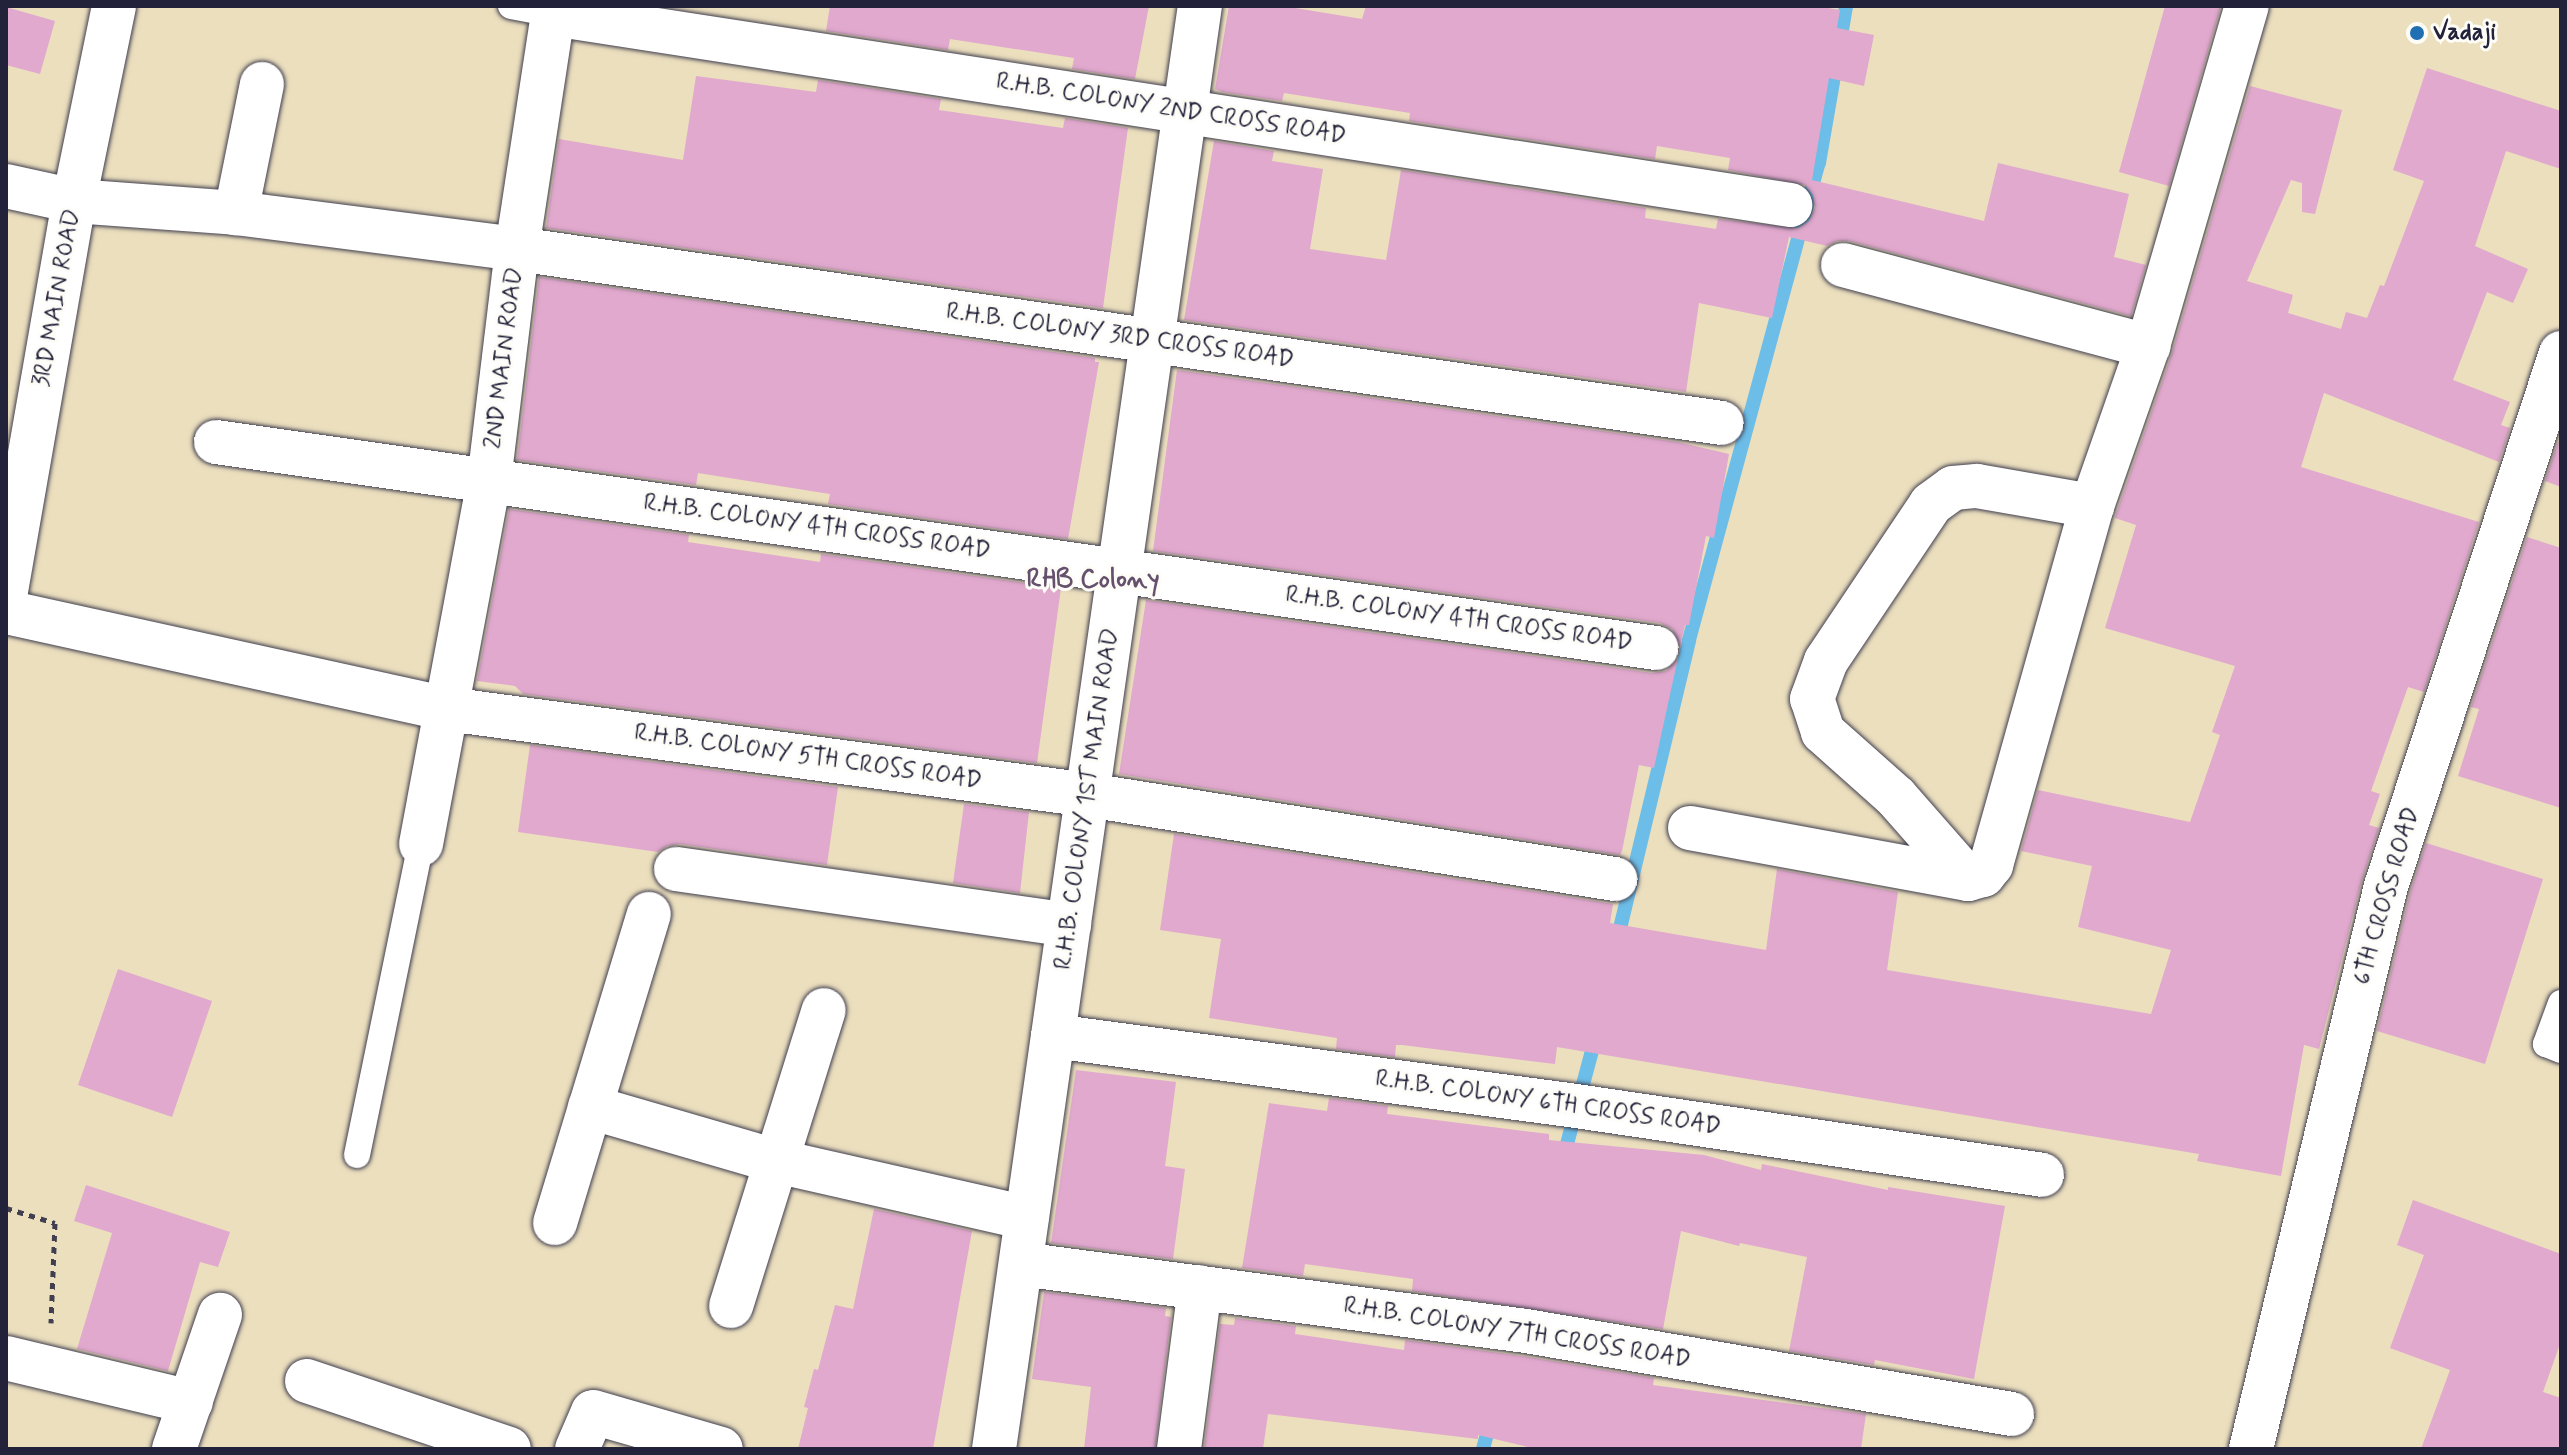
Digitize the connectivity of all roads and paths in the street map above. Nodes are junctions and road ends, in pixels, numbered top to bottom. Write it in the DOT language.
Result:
graph roads {
  1 [pos="114,6"];
  2 [pos="1200,6"];
  3 [pos="2247,6"];
  4 [pos="539,9"];
  5 [pos="262,84"];
  6 [pos="1185,111"];
  7 [pos="6,186"];
  8 [pos="74,201"];
  9 [pos="1790,205"];
  10 [pos="236,213"];
  11 [pos="517,249"];
  12 [pos="1843,265"];
  13 [pos="1152,340"];
  14 [pos="2148,346"];
  15 [pos="2561,353"];
  16 [pos="1722,423"];
  17 [pos="216,442"];
  18 [pos="489,481"];
  19 [pos="2092,506"];
  20 [pos="1119,571"];
  21 [pos="6,591"];
  22 [pos="6,612"];
  23 [pos="1656,648"];
  24 [pos="447,709"];
  25 [pos="1088,795"];
  26 [pos="1690,828"];
  27 [pos="421,844"];
  28 [pos="676,869"];
  29 [pos="1615,879"];
  30 [pos="1968,879"];
  31 [pos="649,914"];
  32 [pos="1069,925"];
  33 [pos="2561,1003"];
  34 [pos="824,1010"];
  35 [pos="1053,1036"];
  36 [pos="2561,1050"];
  37 [pos="590,1107"];
  38 [pos="357,1155"];
  39 [pos="776,1161"];
  40 [pos="2042,1175"];
  41 [pos="6,1208"];
  42 [pos="1027,1218"];
  43 [pos="555,1223"];
  44 [pos="1021,1264"];
  45 [pos="1200,1287"];
  46 [pos="731,1306"];
  47 [pos="220,1315"];
  48 [pos="6,1358"];
  49 [pos="49,1368"];
  50 [pos="307,1381"];
  51 [pos="191,1402"];
  52 [pos="2012,1414"];
  53 [pos="174,1449"];
  54 [pos="509,1449"];
  55 [pos="577,1449"];
  56 [pos="721,1449"];
  57 [pos="994,1449"];
  58 [pos="1179,1449"];
  59 [pos="2251,1449"];
  1 -- 8 [label="street, 3RD MAIN ROAD"];
  2 -- 6 [label="street, R.H.B. COLONY 1ST MAIN ROAD"];
  3 -- 14 [label="street"];
  4 -- 6 [label="street, R.H.B. COLONY 2ND CROSS ROAD"];
  4 -- 11 [label="street, 2ND MAIN ROAD"];
  5 -- 10 [label="street"];
  6 -- 9 [label="street, R.H.B. COLONY 2ND CROSS ROAD"];
  6 -- 13 [label="street, R.H.B. COLONY 1ST MAIN ROAD"];
  7 -- 8 [label="street, R.H.B. COLONY 3RD CROSS ROAD"];
  8 -- 10 [label="street, R.H.B. COLONY 3RD CROSS ROAD"];
  8 -- 21 [label="street, 3RD MAIN ROAD"];
  10 -- 11 [label="street, R.H.B. COLONY 3RD CROSS ROAD"];
  11 -- 13 [label="street, R.H.B. COLONY 3RD CROSS ROAD"];
  11 -- 18 [label="street, 2ND MAIN ROAD"];
  12 -- 14 [label="street"];
  13 -- 16 [label="street, R.H.B. COLONY 3RD CROSS ROAD"];
  13 -- 20 [label="street, R.H.B. COLONY 1ST MAIN ROAD"];
  14 -- 19 [label="street"];
  15 -- 59 [label="street, 6TH CROSS ROAD"];
  17 -- 18 [label="street, R.H.B. COLONY 4TH CROSS ROAD"];
  18 -- 20 [label="street, R.H.B. COLONY 4TH CROSS ROAD"];
  18 -- 24 [label="street, 2ND MAIN ROAD"];
  19 -- 30 [label="street"];
  19 -- 30 [label="street"];
  20 -- 23 [label="street, R.H.B. COLONY 4TH CROSS ROAD"];
  20 -- 25 [label="street, R.H.B. COLONY 1ST MAIN ROAD"];
  22 -- 24 [label="street, R.H.B. COLONY 5TH CROSS ROAD"];
  24 -- 25 [label="street, R.H.B. COLONY 5TH CROSS ROAD"];
  24 -- 27 [label="street, 2ND MAIN ROAD"];
  25 -- 29 [label="street, R.H.B. COLONY 5TH CROSS ROAD"];
  25 -- 32 [label="street, R.H.B. COLONY 1ST MAIN ROAD"];
  26 -- 30 [label="street"];
  27 -- 38 [label="lane"];
  28 -- 32 [label="street"];
  31 -- 37 [label="street"];
  32 -- 35 [label="street, R.H.B. COLONY 1ST MAIN ROAD"];
  33 -- 36 [label="lane"];
  34 -- 39 [label="street"];
  35 -- 40 [label="street, R.H.B. COLONY 6TH CROSS ROAD"];
  35 -- 42 [label="street, R.H.B. COLONY 1ST MAIN ROAD"];
  37 -- 39 [label="street"];
  37 -- 43 [label="street"];
  39 -- 42 [label="street"];
  39 -- 46 [label="street"];
  41 -- 49 [label="path"];
  42 -- 44 [label="street, R.H.B. COLONY 1ST MAIN ROAD"];
  44 -- 45 [label="street, R.H.B. COLONY 7TH CROSS ROAD"];
  44 -- 57 [label="street, R.H.B. COLONY 1ST MAIN ROAD"];
  45 -- 52 [label="street, R.H.B. COLONY 7TH CROSS ROAD"];
  45 -- 58 [label="street"];
  47 -- 51 [label="street"];
  48 -- 49 [label="street"];
  49 -- 51 [label="street"];
  50 -- 54 [label="street"];
  51 -- 53 [label="street"];
  55 -- 56 [label="street"];
}
